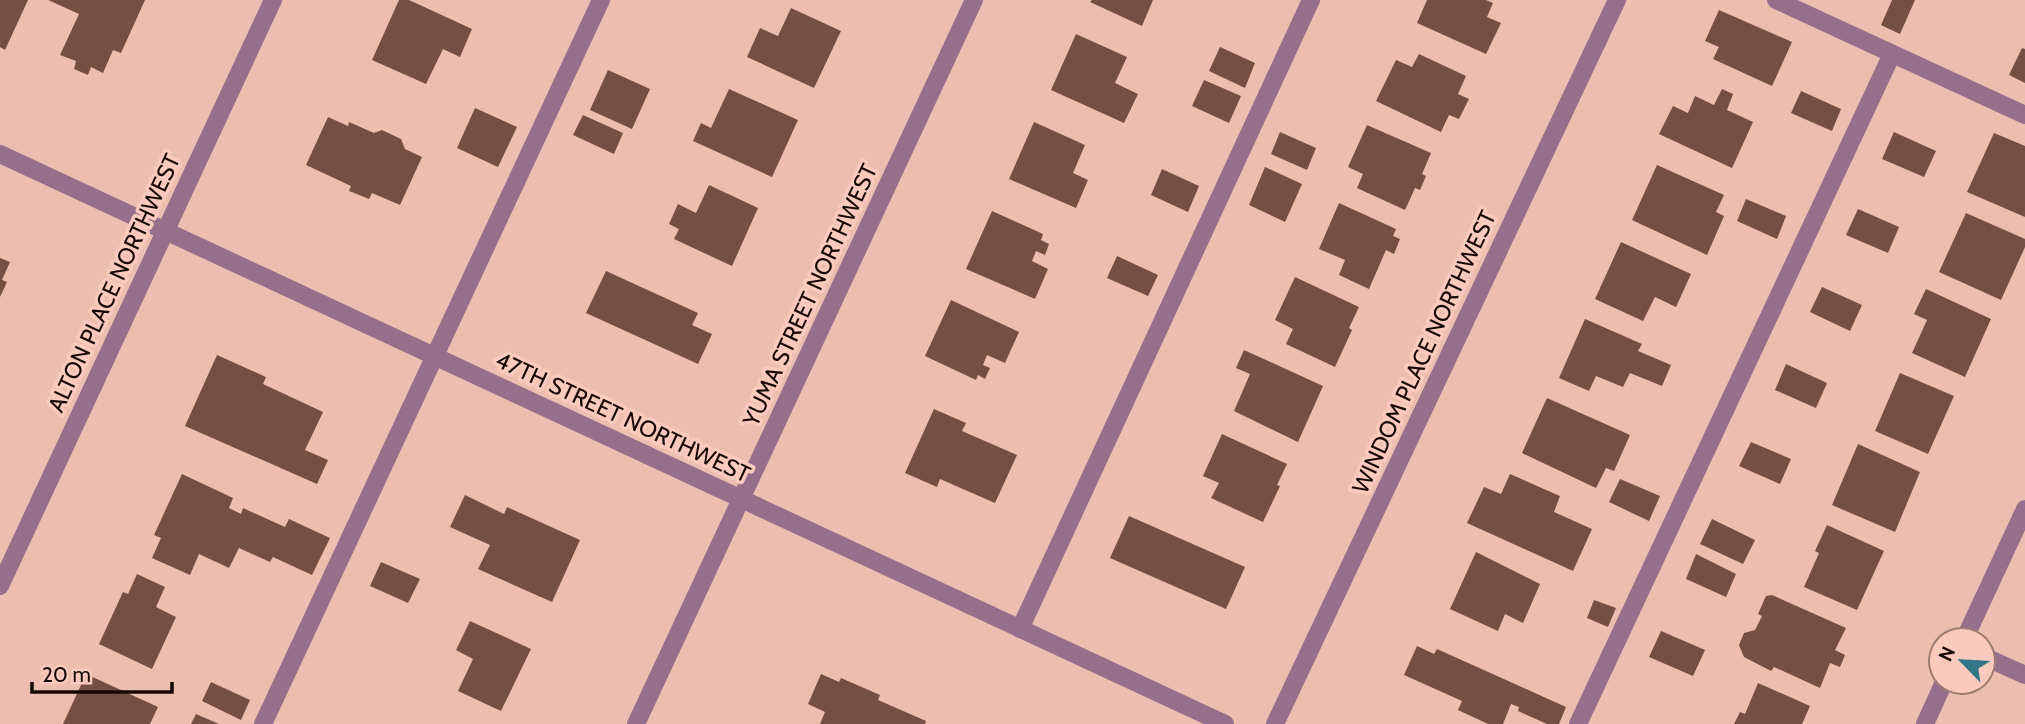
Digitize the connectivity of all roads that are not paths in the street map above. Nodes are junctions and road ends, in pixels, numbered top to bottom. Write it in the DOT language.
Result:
graph roads {
  1 [pos="274,0"];
  2 [pos="601,0"];
  3 [pos="974,0"];
  4 [pos="1311,0"];
  5 [pos="1617,0"];
  6 [pos="1776,0"];
  7 [pos="1892,54"];
  8 [pos="2025,115"];
  9 [pos="0,154"];
  10 [pos="165,230"];
  11 [pos="434,355"];
  12 [pos="741,499"];
  13 [pos="2025,509"];
  14 [pos="0,586"];
  15 [pos="1971,626"];
  16 [pos="1020,629"];
  17 [pos="1997,662"];
  18 [pos="2025,675"];
  19 [pos="1938,696"];
  20 [pos="263,724"];
  21 [pos="636,724"];
  22 [pos="1225,724"];
  23 [pos="1275,724"];
  24 [pos="1578,724"];
  25 [pos="1925,724"];
  1 -- 10 [label="street, ALTON PLACE NORTHWEST"];
  2 -- 11 [label="street"];
  3 -- 12 [label="street, YUMA STREET NORTHWEST"];
  4 -- 16 [label="street"];
  5 -- 23 [label="street, WINDOM PLACE NORTHWEST"];
  6 -- 7 [label="street"];
  7 -- 8 [label="street"];
  7 -- 24 [label="street"];
  9 -- 10 [label="street, 47TH STREET NORTHWEST"];
  10 -- 11 [label="street, 47TH STREET NORTHWEST"];
  10 -- 14 [label="street, ALTON PLACE NORTHWEST"];
  11 -- 12 [label="street, 47TH STREET NORTHWEST"];
  11 -- 20 [label="street"];
  12 -- 16 [label="street, 47TH STREET NORTHWEST"];
  12 -- 21 [label="street, YUMA STREET NORTHWEST"];
  13 -- 15 [label="street"];
  16 -- 22 [label="street, 47TH STREET NORTHWEST"];
  17 -- 18 [label="street"];
  19 -- 25 [label="street"];
}
